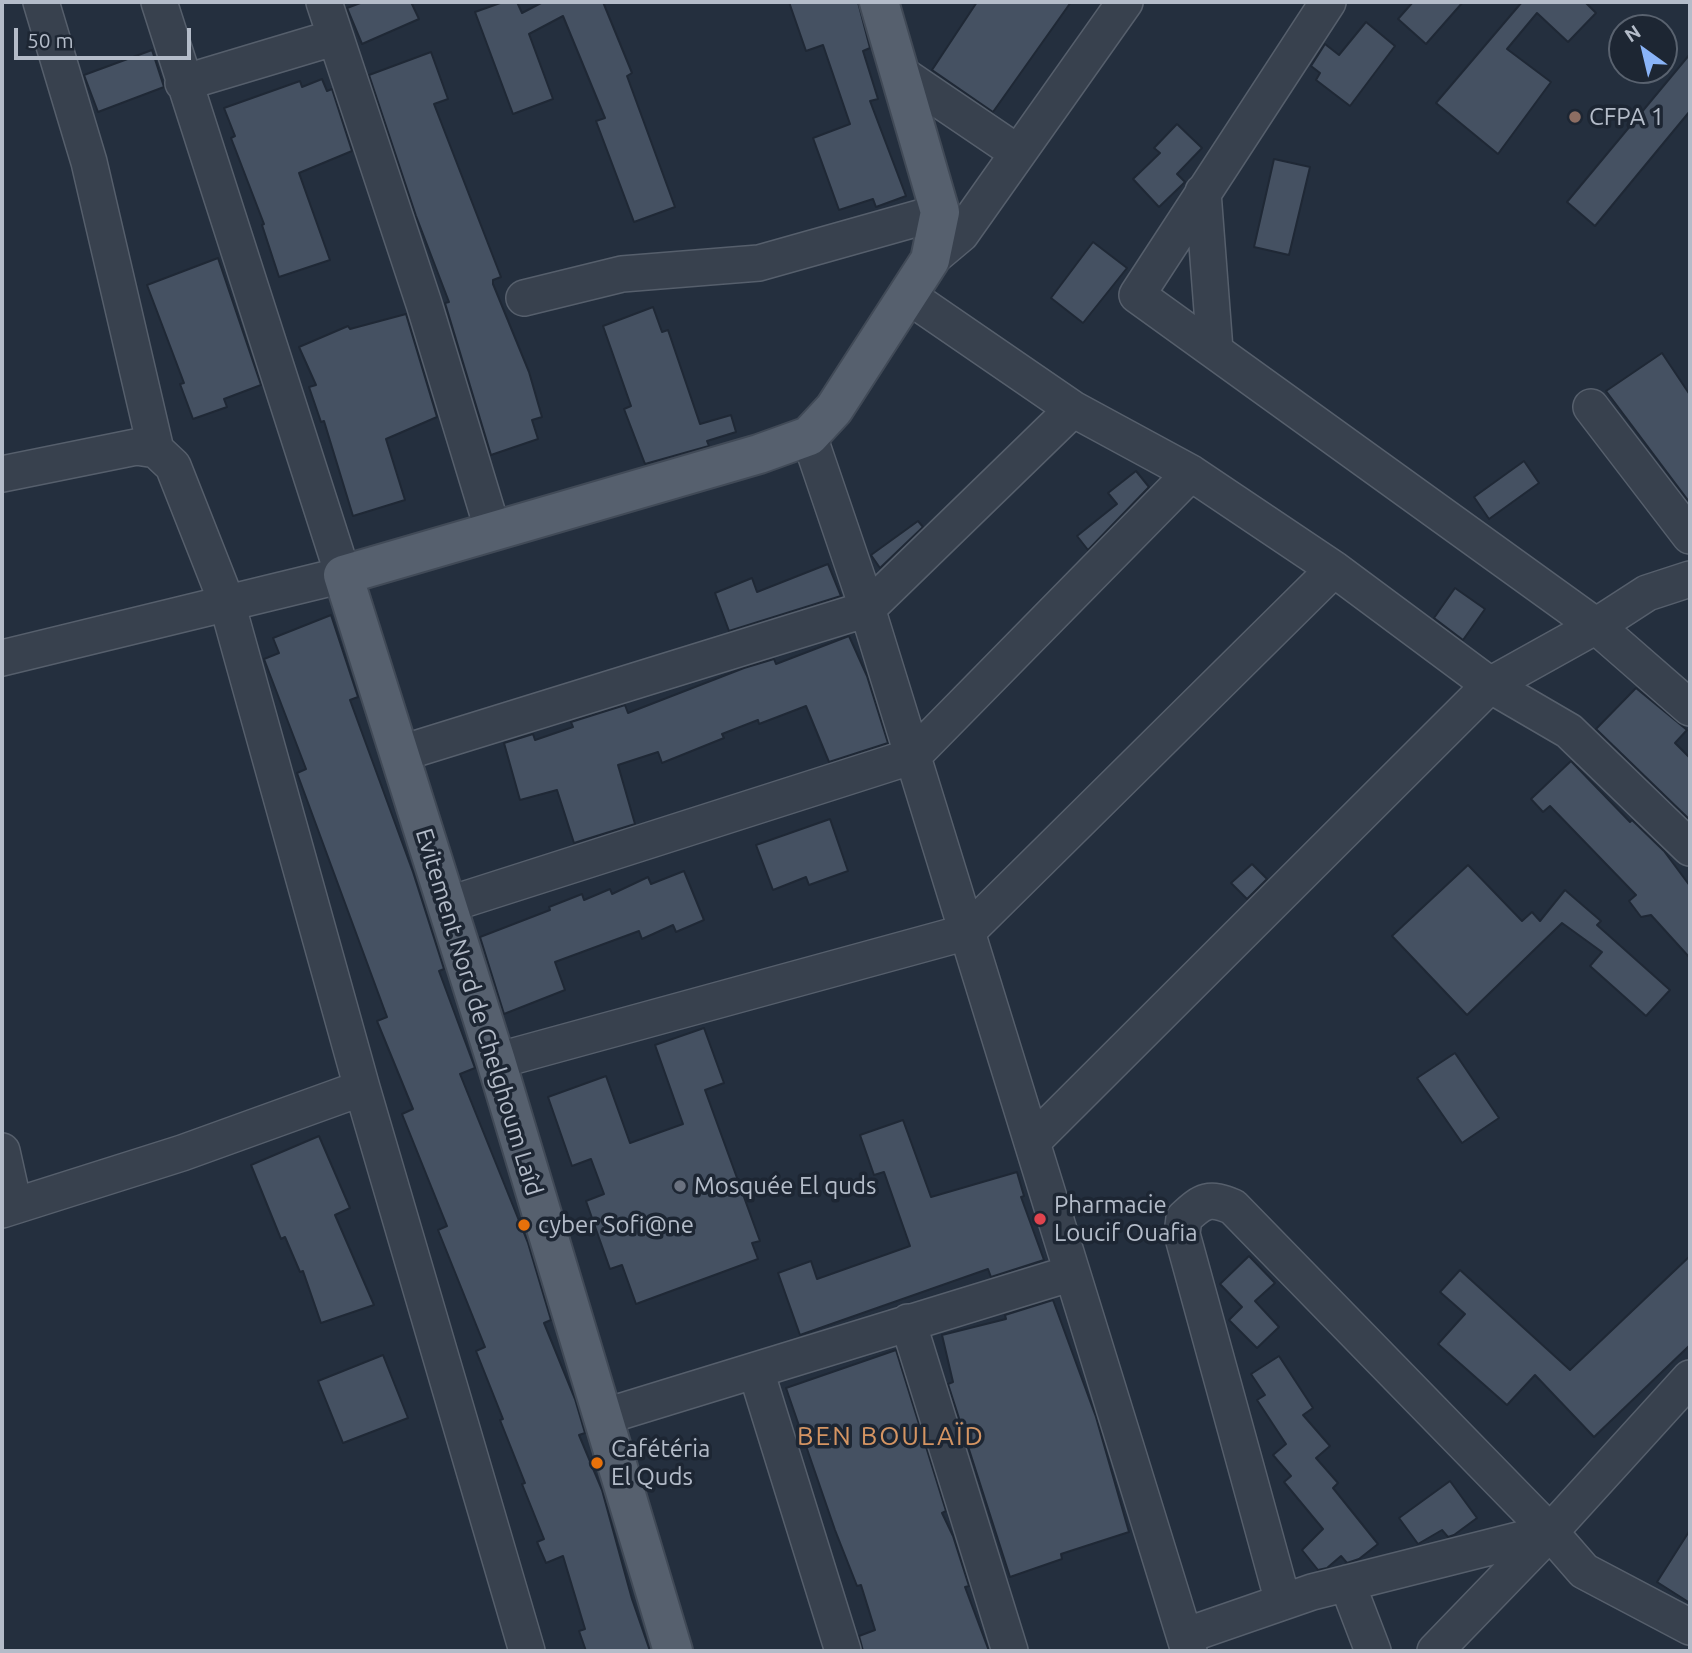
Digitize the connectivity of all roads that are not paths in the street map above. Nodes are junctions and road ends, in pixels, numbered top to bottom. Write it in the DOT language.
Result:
graph roads {
  1 [pos="41,2"];
  2 [pos="159,2"];
  3 [pos="324,2"];
  4 [pos="879,2"];
  5 [pos="1125,2"];
  6 [pos="1328,2"];
  7 [pos="333,38"];
  8 [pos="900,73"];
  9 [pos="183,83"];
  10 [pos="1018,153"];
  11 [pos="1203,192"];
  12 [pos="940,212"];
  13 [pos="930,260"];
  14 [pos="907,295"];
  15 [pos="524,298"];
  16 [pos="1215,350"];
  17 [pos="1591,407"];
  18 [pos="1073,409"];
  19 [pos="808,436"];
  20 [pos="156,450"];
  21 [pos="1191,473"];
  22 [pos="2,474"];
  23 [pos="493,531"];
  24 [pos="1690,537"];
  25 [pos="1334,569"];
  26 [pos="343,575"];
  27 [pos="1690,579"];
  28 [pos="227,603"];
  29 [pos="867,609"];
  30 [pos="1596,626"];
  31 [pos="2,658"];
  32 [pos="1490,685"];
  33 [pos="1690,708"];
  34 [pos="399,754"];
  35 [pos="913,756"];
  36 [pos="1690,848"];
  37 [pos="447,905"];
  38 [pos="967,932"];
  39 [pos="496,1061"];
  40 [pos="362,1088"];
  41 [pos="1033,1141"];
  42 [pos="2,1151"];
  43 [pos="8,1208"];
  44 [pos="1072,1273"];
  45 [pos="908,1322"];
  46 [pos="756,1371"];
  47 [pos="1690,1378"];
  48 [pos="603,1418"];
  49 [pos="1550,1532"];
  50 [pos="1347,1583"];
  51 [pos="1283,1602"];
  52 [pos="1690,1626"];
  53 [pos="1187,1644"];
  54 [pos="527,1651"];
  55 [pos="673,1651"];
  56 [pos="843,1651"];
  57 [pos="1010,1651"];
  58 [pos="1373,1651"];
  59 [pos="1435,1651"];
  1 -- 20 [label="street"];
  2 -- 9 [label="street"];
  3 -- 7 [label="street"];
  4 -- 8 [label="main road"];
  5 -- 10 [label="street"];
  6 -- 11 [label="street"];
  7 -- 9 [label="street"];
  7 -- 23 [label="street"];
  8 -- 10 [label="street"];
  8 -- 12 [label="main road"];
  9 -- 26 [label="street"];
  10 -- 13 [label="street"];
  11 -- 16 [label="street"];
  11 -- 16 [label="street"];
  12 -- 13 [label="main road"];
  12 -- 15 [label="street"];
  13 -- 14 [label="main road"];
  14 -- 18 [label="street"];
  14 -- 19 [label="main road"];
  16 -- 30 [label="street"];
  17 -- 24 [label="street"];
  18 -- 21 [label="street"];
  18 -- 29 [label="street"];
  19 -- 23 [label="main road"];
  19 -- 29 [label="street"];
  20 -- 22 [label="street"];
  20 -- 28 [label="street"];
  21 -- 25 [label="street"];
  21 -- 35 [label="street"];
  23 -- 26 [label="main road"];
  25 -- 32 [label="street"];
  25 -- 38 [label="street"];
  26 -- 28 [label="street"];
  26 -- 34 [label="main road, Evitement Nord de Chelghoum Laîd"];
  27 -- 30 [label="street"];
  28 -- 31 [label="street"];
  28 -- 40 [label="street"];
  29 -- 34 [label="street"];
  29 -- 35 [label="street"];
  30 -- 32 [label="street"];
  30 -- 33 [label="street"];
  32 -- 36 [label="street"];
  32 -- 41 [label="street"];
  34 -- 37 [label="main road, Evitement Nord de Chelghoum Laîd"];
  35 -- 37 [label="street"];
  35 -- 38 [label="street"];
  37 -- 39 [label="main road, Evitement Nord de Chelghoum Laîd"];
  38 -- 39 [label="street"];
  38 -- 41 [label="street"];
  39 -- 48 [label="main road, Evitement Nord de Chelghoum Laîd"];
  40 -- 43 [label="street"];
  40 -- 54 [label="street"];
  41 -- 44 [label="street"];
  42 -- 43 [label="street"];
  44 -- 45 [label="street"];
  44 -- 53 [label="street"];
  45 -- 46 [label="street"];
  45 -- 57 [label="street"];
  46 -- 48 [label="street"];
  46 -- 56 [label="street"];
  47 -- 49 [label="street"];
  48 -- 55 [label="main road, Evitement Nord de Chelghoum Laîd"];
  49 -- 50 [label="street"];
  49 -- 51 [label="street"];
  49 -- 52 [label="street"];
  49 -- 59 [label="street"];
  50 -- 51 [label="street"];
  50 -- 58 [label="street"];
  51 -- 53 [label="street"];
}
